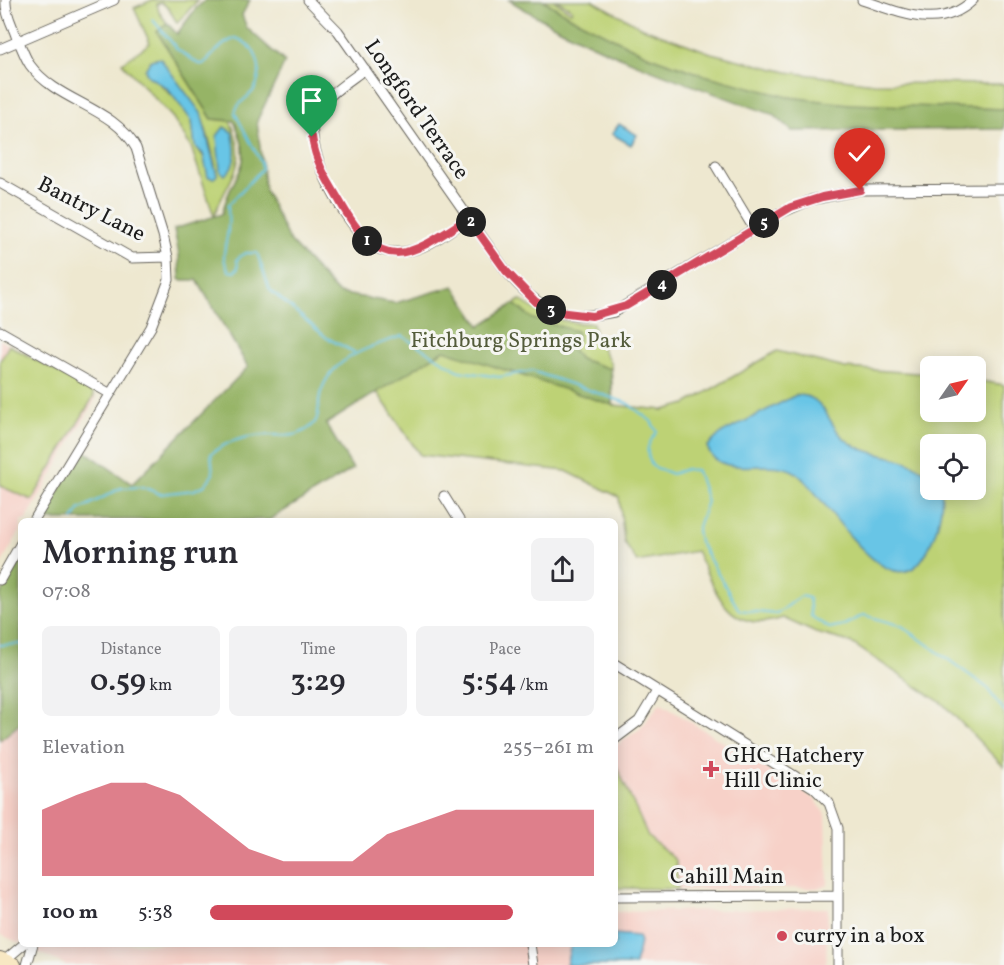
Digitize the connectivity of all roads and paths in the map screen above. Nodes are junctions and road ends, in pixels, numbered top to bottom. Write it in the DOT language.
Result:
graph roads {
  1 [pos="6,0"];
  2 [pos="114,0"];
  3 [pos="308,0"];
  4 [pos="862,0"];
  5 [pos="973,0"];
  6 [pos="19,41"];
  7 [pos="0,49"];
  8 [pos="365,69"];
  9 [pos="716,166"];
  10 [pos="0,183"];
  11 [pos="1004,189"];
  12 [pos="468,218"];
  13 [pos="754,229"];
  14 [pos="168,257"];
  15 [pos="0,331"];
  16 [pos="109,393"];
  17 [pos="444,496"];
  18 [pos="35,518"];
  19 [pos="458,518"];
  20 [pos="18,548"];
  21 [pos="0,580"];
  22 [pos="618,666"];
  23 [pos="657,691"];
  24 [pos="618,737"];
  25 [pos="838,896"];
  26 [pos="618,897"];
  27 [pos="21,947"];
  28 [pos="32,947"];
  29 [pos="530,947"];
  30 [pos="6,962"];
  31 [pos="27,965"];
  32 [pos="533,965"];
  33 [pos="838,965"];
  1 -- 6 [label="street"];
  2 -- 6 [label="street"];
  3 -- 8 [label="street, Longford Terrace"];
  4 -- 5 [label="street"];
  6 -- 7 [label="street"];
  6 -- 14 [label="street"];
  8 -- 12 [label="street, Longford Terrace"];
  8 -- 12 [label="street"];
  9 -- 13 [label="street"];
  10 -- 14 [label="street, Bantry Lane"];
  11 -- 13 [label="street, Longford Terrace"];
  12 -- 13 [label="street, Longford Terrace"];
  14 -- 16 [label="street"];
  15 -- 16 [label="street"];
  16 -- 18 [label="street"];
  17 -- 19 [label="street"];
  20 -- 21 [label="street"];
  22 -- 23 [label="street"];
  23 -- 24 [label="street"];
  23 -- 25 [label="street"];
  25 -- 26 [label="street, Cahill Main"];
  25 -- 33 [label="street"];
  27 -- 30 [label="street"];
  28 -- 31 [label="street"];
  29 -- 32 [label="street"];
}
